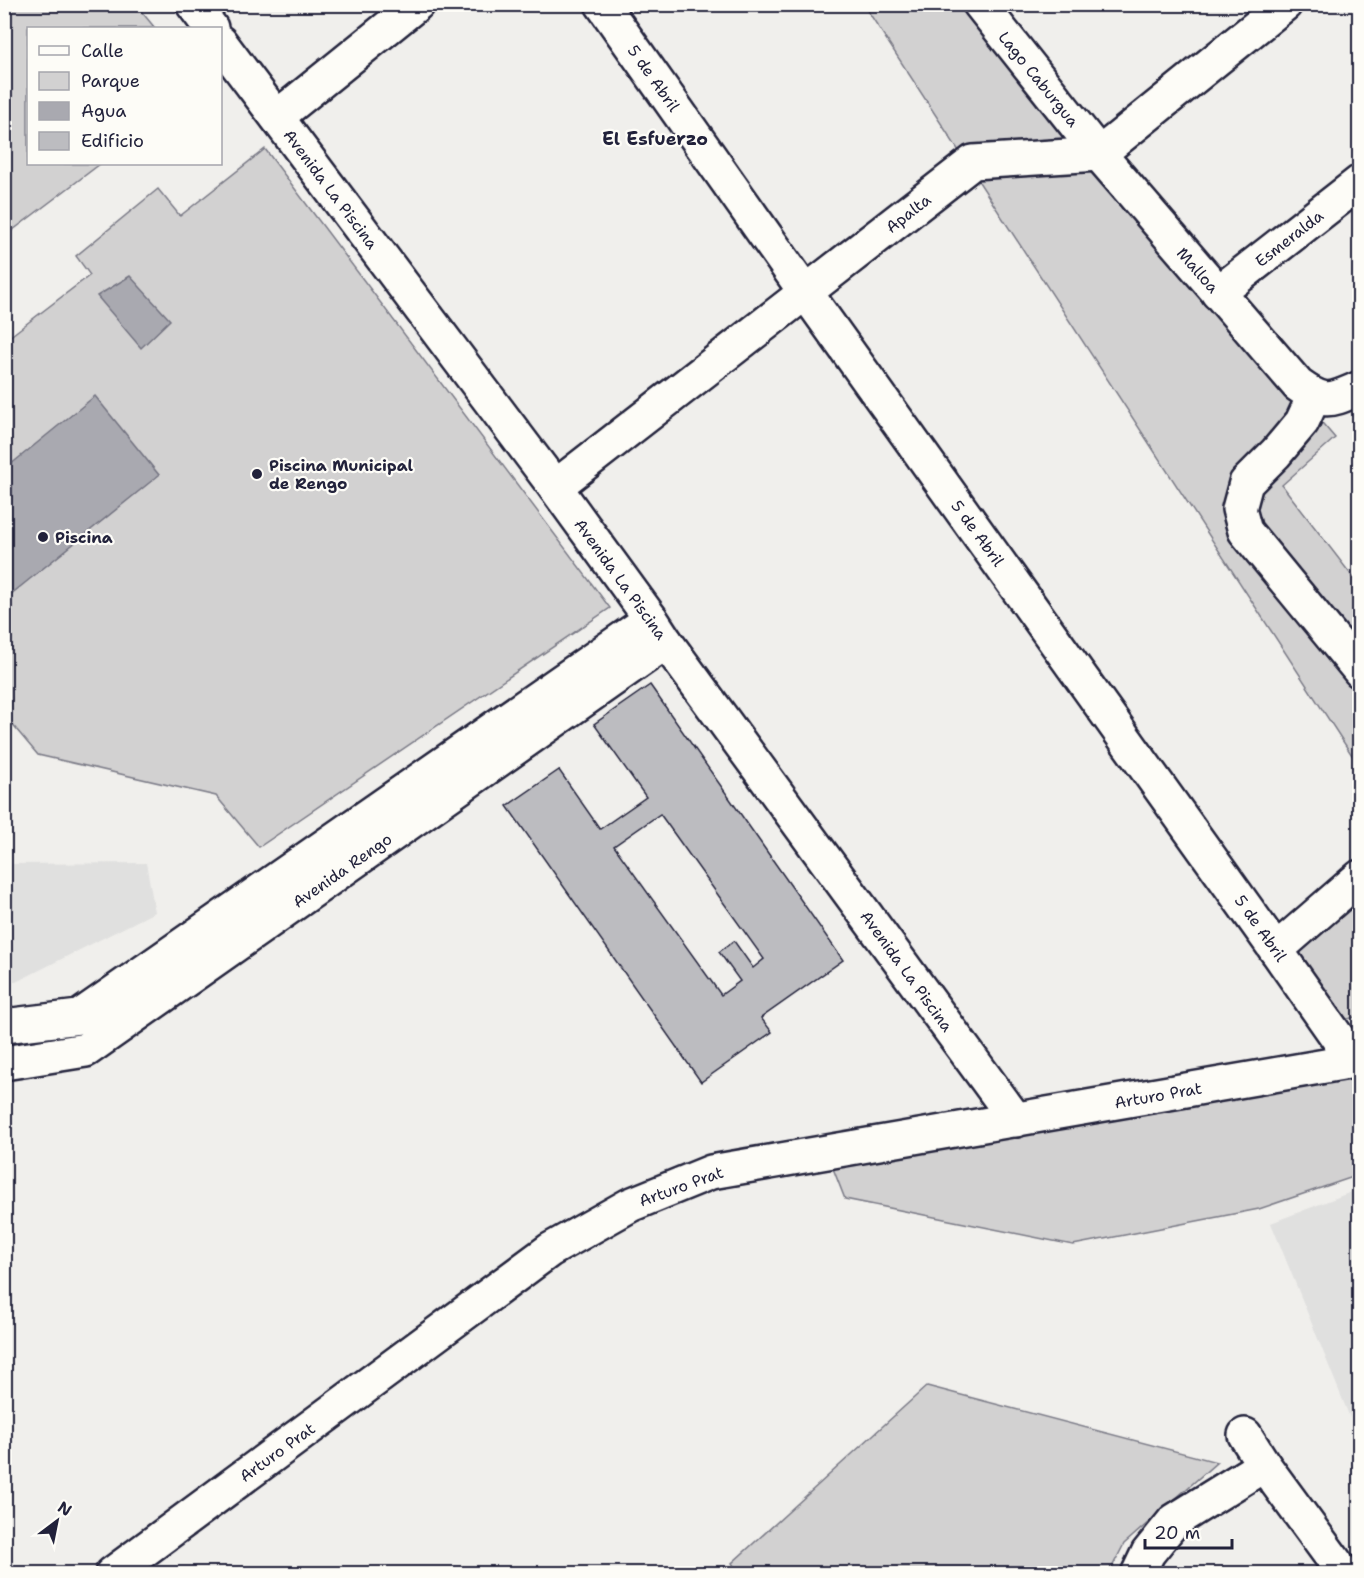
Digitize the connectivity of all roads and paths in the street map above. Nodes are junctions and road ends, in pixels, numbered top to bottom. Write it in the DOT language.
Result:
graph roads {
  1 [pos="193,4"];
  2 [pos="417,4"];
  3 [pos="602,4"];
  4 [pos="1285,4"];
  5 [pos="995,10"];
  6 [pos="210,27"];
  7 [pos="222,45"];
  8 [pos="277,117"];
  9 [pos="1099,154"];
  10 [pos="1359,182"];
  11 [pos="806,293"];
  12 [pos="1218,293"];
  13 [pos="1359,388"];
  14 [pos="1306,391"];
  15 [pos="555,487"];
  16 [pos="659,631"];
  17 [pos="1359,671"];
  18 [pos="1359,877"];
  19 [pos="1276,950"];
  20 [pos="4,1026"];
  21 [pos="1357,1061"];
  22 [pos="4,1063"];
  23 [pos="1016,1120"];
  24 [pos="1245,1435"];
  25 [pos="1264,1466"];
  26 [pos="112,1574"];
  27 [pos="1138,1574"];
  28 [pos="1344,1574"];
  1 -- 6 [label="street"];
  2 -- 8 [label="street"];
  3 -- 11 [label="street, 5 de Abril"];
  4 -- 9 [label="street"];
  5 -- 9 [label="street, Lago Caburgua"];
  7 -- 8 [label="street, Avenida La Piscina"];
  8 -- 15 [label="street, Avenida La Piscina"];
  9 -- 11 [label="street, Apalta"];
  9 -- 12 [label="street, Malloa"];
  10 -- 12 [label="street, Esmeralda"];
  11 -- 15 [label="street, Apalta"];
  11 -- 19 [label="street, 5 de Abril"];
  12 -- 14 [label="street, Malloa"];
  13 -- 14 [label="street"];
  14 -- 17 [label="street"];
  15 -- 16 [label="street, Avenida La Piscina"];
  16 -- 20 [label="street, Avenida Rengo"];
  16 -- 22 [label="street, Avenida Rengo"];
  16 -- 23 [label="street, Avenida La Piscina"];
  18 -- 19 [label="street"];
  19 -- 21 [label="street, 5 de Abril"];
  21 -- 23 [label="street, Arturo Prat"];
  23 -- 26 [label="street, Arturo Prat"];
  24 -- 25 [label="street"];
  25 -- 27 [label="street"];
  25 -- 28 [label="street"];
}
